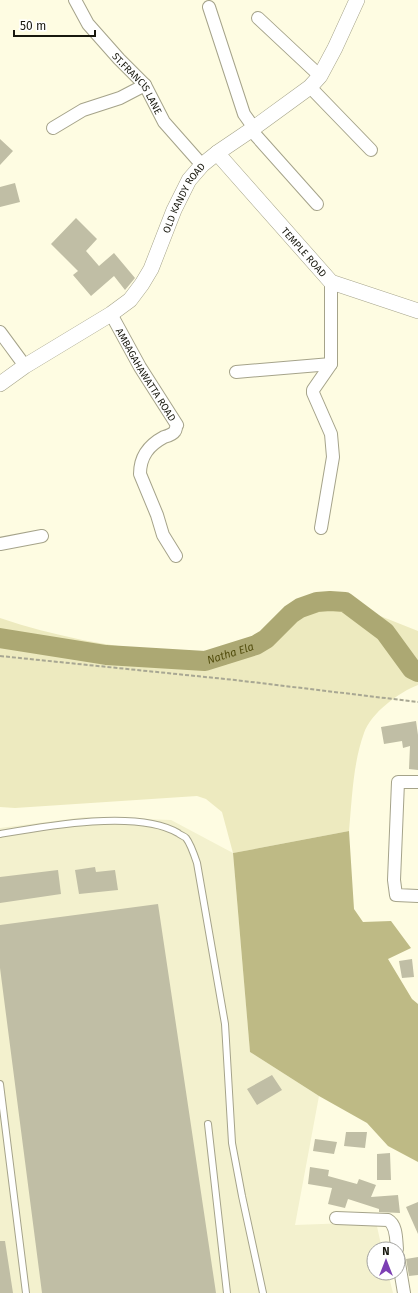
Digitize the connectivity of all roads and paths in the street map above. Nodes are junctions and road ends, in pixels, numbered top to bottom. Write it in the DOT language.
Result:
graph roads {
  1 [pos="75,0"];
  2 [pos="357,0"];
  3 [pos="209,7"];
  4 [pos="258,18"];
  5 [pos="315,81"];
  6 [pos="145,85"];
  7 [pos="53,128"];
  8 [pos="253,129"];
  9 [pos="371,150"];
  10 [pos="216,153"];
  11 [pos="202,165"];
  12 [pos="317,204"];
  13 [pos="331,282"];
  14 [pos="418,311"];
  15 [pos="110,314"];
  16 [pos="0,332"];
  17 [pos="331,364"];
  18 [pos="25,366"];
  19 [pos="236,372"];
  20 [pos="0,384"];
  21 [pos="321,528"];
  22 [pos="42,536"];
  23 [pos="0,544"];
  24 [pos="176,556"];
  25 [pos="0,656"];
  26 [pos="418,702"];
  27 [pos="418,782"];
  28 [pos="0,834"];
  29 [pos="418,896"];
  30 [pos="0,1084"];
  31 [pos="208,1124"];
  32 [pos="336,1218"];
  33 [pos="396,1241"];
  34 [pos="402,1281"];
  35 [pos="26,1293"];
  36 [pos="227,1293"];
  37 [pos="263,1293"];
  38 [pos="404,1293"];
  1 -- 6 [label="street, ST.FRANCIS LANE"];
  2 -- 5 [label="street, OLD KANDY ROAD"];
  3 -- 8 [label="street"];
  4 -- 5 [label="street"];
  5 -- 8 [label="street, OLD KANDY ROAD"];
  5 -- 9 [label="street"];
  6 -- 7 [label="street"];
  6 -- 11 [label="street, ST.FRANCIS LANE"];
  8 -- 10 [label="street, OLD KANDY ROAD"];
  8 -- 12 [label="street"];
  10 -- 11 [label="street, OLD KANDY ROAD"];
  10 -- 13 [label="street, TEMPLE ROAD"];
  11 -- 15 [label="street, OLD KANDY ROAD"];
  13 -- 14 [label="street, TEMPLE ROAD"];
  13 -- 17 [label="street"];
  15 -- 18 [label="street, OLD KANDY ROAD"];
  15 -- 24 [label="street, AMBAGAHAWATTA ROAD"];
  16 -- 18 [label="street"];
  17 -- 19 [label="street"];
  17 -- 21 [label="street"];
  18 -- 20 [label="street, OLD KANDY ROAD"];
  22 -- 23 [label="street"];
  25 -- 26 [label="path"];
  27 -- 29 [label="street"];
  28 -- 37 [label="lane"];
  30 -- 35 [label="lane"];
  31 -- 36 [label="lane"];
  32 -- 33 [label="street"];
  34 -- 38 [label="street"];
}
